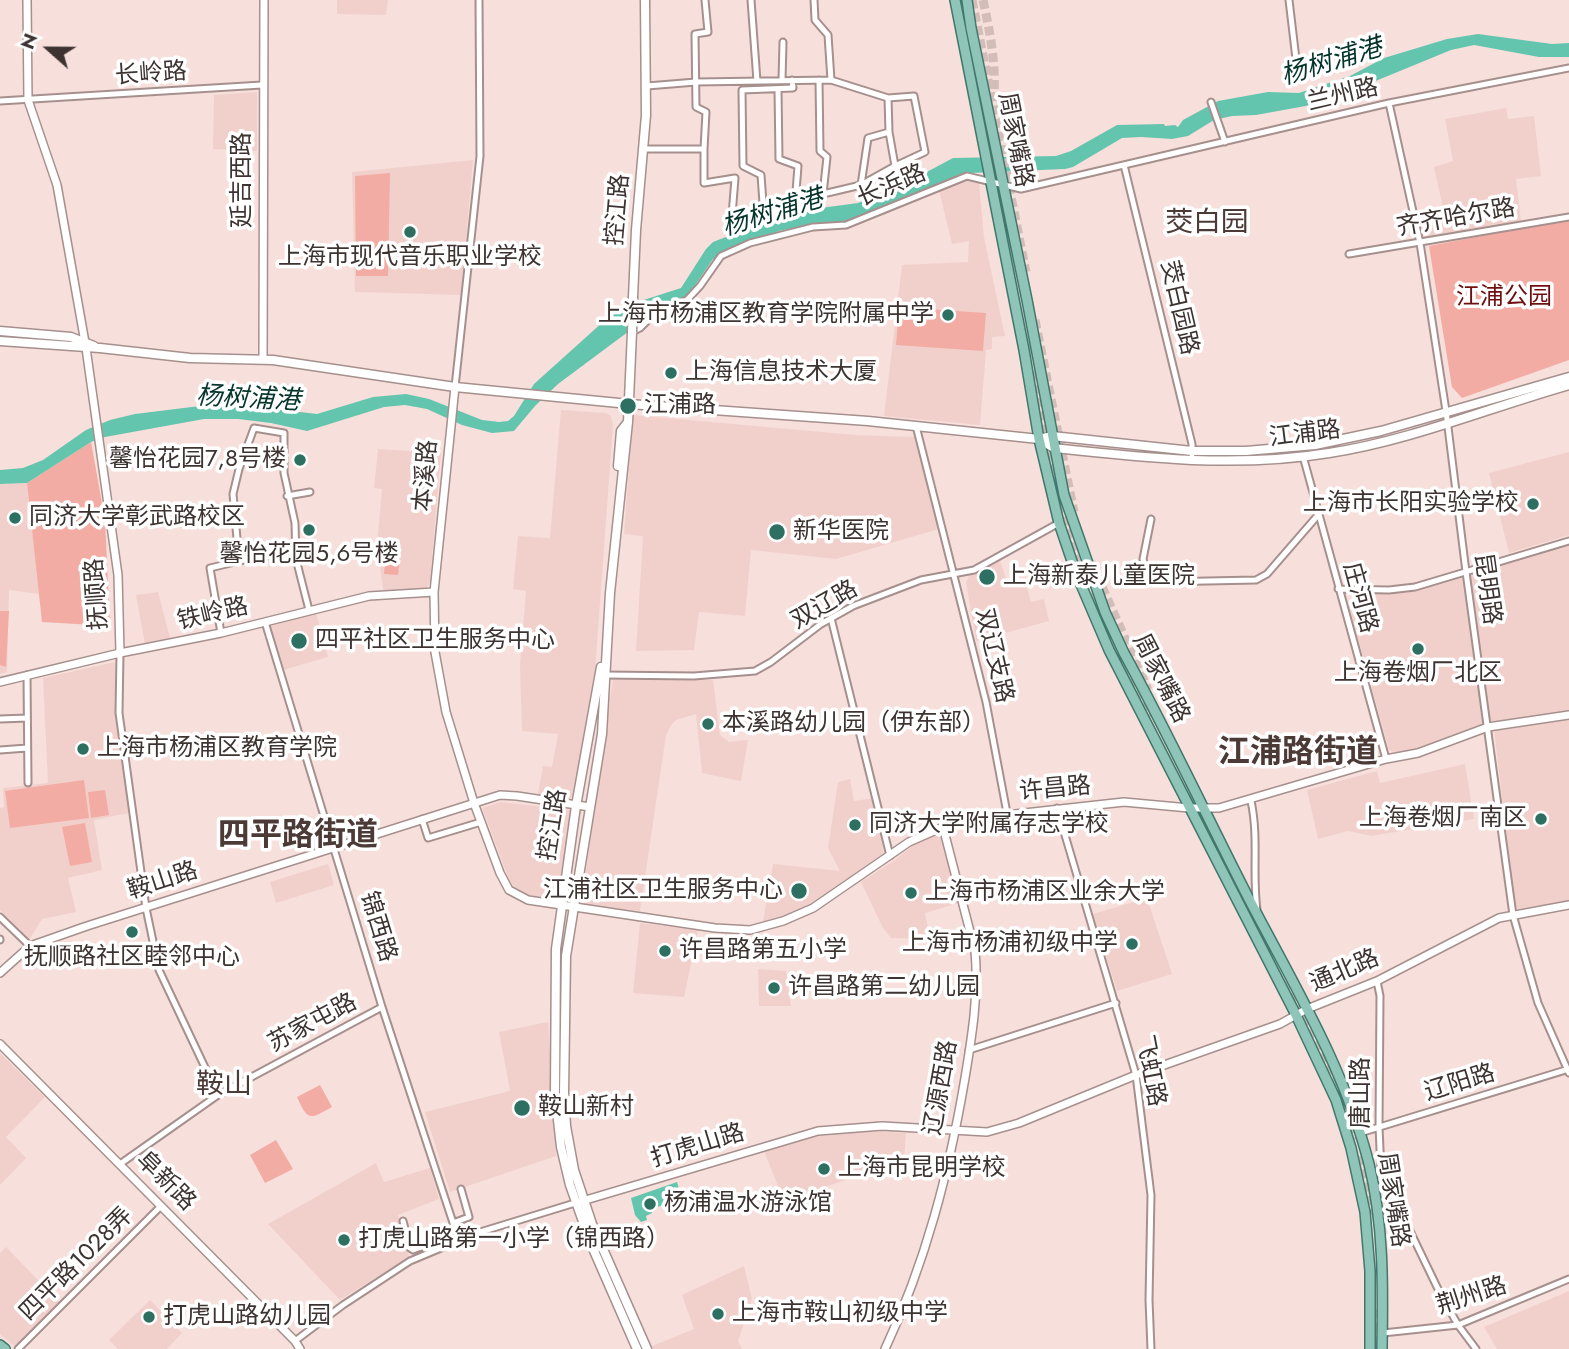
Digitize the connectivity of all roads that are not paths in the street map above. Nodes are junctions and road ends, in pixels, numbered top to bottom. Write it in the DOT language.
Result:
graph roads {
  1 [pos="27,0"];
  2 [pos="264,0"];
  3 [pos="479,0"];
  4 [pos="645,0"];
  5 [pos="705,0"];
  6 [pos="751,0"];
  7 [pos="814,0"];
  8 [pos="955,0"];
  9 [pos="967,0"];
  10 [pos="1289,0"];
  11 [pos="783,42"];
  12 [pos="1296,59"];
  13 [pos="1569,68"];
  14 [pos="757,80"];
  15 [pos="782,80"];
  16 [pos="792,80"];
  17 [pos="819,80"];
  18 [pos="831,80"];
  19 [pos="696,82"];
  20 [pos="262,85"];
  21 [pos="647,86"];
  22 [pos="778,89"];
  23 [pos="888,97"];
  24 [pos="28,100"];
  25 [pos="0,101"];
  26 [pos="1211,102"];
  27 [pos="1389,103"];
  28 [pos="889,132"];
  29 [pos="1225,142"];
  30 [pos="643,149"];
  31 [pos="704,149"];
  32 [pos="1124,165"];
  33 [pos="895,166"];
  34 [pos="989,177"];
  35 [pos="861,185"];
  36 [pos="1004,186"];
  37 [pos="823,194"];
  38 [pos="794,205"];
  39 [pos="764,217"];
  40 [pos="1569,217"];
  41 [pos="1420,243"];
  42 [pos="1349,254"];
  43 [pos="0,331"];
  44 [pos="632,332"];
  45 [pos="0,341"];
  46 [pos="85,345"];
  47 [pos="263,359"];
  48 [pos="1569,377"];
  49 [pos="1569,386"];
  50 [pos="455,387"];
  51 [pos="629,404"];
  52 [pos="1446,411"];
  53 [pos="1447,422"];
  54 [pos="916,426"];
  55 [pos="1052,436"];
  56 [pos="1039,439"];
  57 [pos="1300,446"];
  58 [pos="1054,448"];
  59 [pos="1192,456"];
  60 [pos="1303,457"];
  61 [pos="310,492"];
  62 [pos="287,496"];
  63 [pos="1318,514"];
  64 [pos="1151,519"];
  65 [pos="1059,523"];
  66 [pos="1569,541"];
  67 [pos="296,559"];
  68 [pos="239,561"];
  69 [pos="1466,572"];
  70 [pos="955,573"];
  71 [pos="1339,589"];
  72 [pos="434,592"];
  73 [pos="309,610"];
  74 [pos="831,618"];
  75 [pos="265,622"];
  76 [pos="221,633"];
  77 [pos="120,653"];
  78 [pos="603,675"];
  79 [pos="27,676"];
  80 [pos="0,682"];
  81 [pos="1569,715"];
  82 [pos="27,718"];
  83 [pos="0,719"];
  84 [pos="1488,727"];
  85 [pos="27,748"];
  86 [pos="0,750"];
  87 [pos="1386,759"];
  88 [pos="28,783"];
  89 [pos="1251,801"];
  90 [pos="474,803"];
  91 [pos="576,806"];
  92 [pos="590,807"];
  93 [pos="1057,808"];
  94 [pos="1189,808"];
  95 [pos="1205,809"];
  96 [pos="1007,813"];
  97 [pos="422,819"];
  98 [pos="481,822"];
  99 [pos="943,827"];
  100 [pos="334,847"];
  101 [pos="890,856"];
  102 [pos="1569,905"];
  103 [pos="561,906"];
  104 [pos="572,907"];
  105 [pos="146,908"];
  106 [pos="1513,915"];
  107 [pos="1258,916"];
  108 [pos="0,917"];
  109 [pos="30,946"];
  110 [pos="0,973"];
  111 [pos="1377,981"];
  112 [pos="1116,1003"];
  113 [pos="382,1007"];
  114 [pos="1307,1009"];
  115 [pos="1296,1015"];
  116 [pos="0,1044"];
  117 [pos="969,1049"];
  118 [pos="1569,1071"];
  119 [pos="1136,1076"];
  120 [pos="218,1095"];
  121 [pos="1379,1127"];
  122 [pos="955,1131"];
  123 [pos="1360,1133"];
  124 [pos="120,1164"];
  125 [pos="461,1189"];
  126 [pos="585,1200"];
  127 [pos="575,1203"];
  128 [pos="161,1206"];
  129 [pos="403,1221"];
  130 [pos="453,1223"];
  131 [pos="459,1241"];
  132 [pos="434,1242"];
  133 [pos="1569,1279"];
  134 [pos="1458,1325"];
  135 [pos="1382,1333"];
  136 [pos="295,1341"];
  137 [pos="18,1349"];
  138 [pos="300,1349"];
  139 [pos="637,1349"];
  140 [pos="647,1349"];
  141 [pos="885,1349"];
  142 [pos="1151,1349"];
  143 [pos="1370,1349"];
  144 [pos="1382,1349"];
  145 [pos="1476,1349"];
  1 -- 24 [label="street, 抚顺路"];
  2 -- 20 [label="street, 延吉西路"];
  3 -- 50 [label="street, 本溪路"];
  4 -- 21 [label="main road, 控江路"];
  5 -- 19 [label="street"];
  6 -- 14 [label="street"];
  7 -- 18 [label="street"];
  8 -- 34 [label="main road, 周家嘴路"];
  9 -- 36 [label="main road, 周家嘴路"];
  10 -- 12 [label="street"];
  11 -- 15 [label="street"];
  13 -- 27 [label="street, 兰州路"];
  14 -- 15 [label="street"];
  14 -- 19 [label="street"];
  15 -- 16 [label="street"];
  16 -- 17 [label="street"];
  16 -- 22 [label="street"];
  17 -- 18 [label="street"];
  17 -- 37 [label="street"];
  18 -- 23 [label="street"];
  19 -- 21 [label="street"];
  19 -- 31 [label="street"];
  20 -- 24 [label="street, 长岭路"];
  20 -- 47 [label="street, 延吉西路"];
  21 -- 30 [label="main road, 控江路"];
  22 -- 38 [label="street"];
  22 -- 39 [label="street"];
  23 -- 28 [label="street"];
  23 -- 33 [label="street"];
  24 -- 25 [label="street, 长岭路"];
  24 -- 46 [label="street, 抚顺路"];
  26 -- 29 [label="street"];
  27 -- 29 [label="street, 兰州路"];
  27 -- 41 [label="street, 昆明路"];
  28 -- 33 [label="street"];
  28 -- 35 [label="street"];
  29 -- 32 [label="street, 兰州路"];
  30 -- 31 [label="street"];
  30 -- 44 [label="main road, 控江路, bridge"];
  31 -- 39 [label="street"];
  32 -- 36 [label="street, 兰州路"];
  32 -- 59 [label="street, 茭白园路"];
  33 -- 35 [label="street"];
  34 -- 36 [label="street"];
  34 -- 44 [label="street, 长浜路"];
  34 -- 56 [label="main road, 周家嘴路"];
  35 -- 37 [label="street"];
  36 -- 55 [label="main road, 周家嘴路"];
  37 -- 38 [label="street"];
  38 -- 39 [label="street"];
  40 -- 41 [label="street, 齐齐哈尔路"];
  41 -- 42 [label="street, 齐齐哈尔路"];
  41 -- 52 [label="street, 昆明路"];
  43 -- 46 [label="main road, 江浦路"];
  44 -- 51 [label="main road, 控江路"];
  45 -- 46 [label="main road, 江浦路"];
  46 -- 47 [label="main road, 江浦路"];
  46 -- 77 [label="street, 抚顺路"];
  47 -- 50 [label="main road, 江浦路"];
  48 -- 52 [label="main road, 江浦路"];
  49 -- 53 [label="main road, 江浦路"];
  50 -- 51 [label="main road, 江浦路"];
  50 -- 72 [label="street, 本溪路"];
  51 -- 54 [label="main road, 江浦路"];
  51 -- 78 [label="main road, 控江路"];
  52 -- 53 [label="street, 昆明路"];
  52 -- 57 [label="main road, 江浦路"];
  53 -- 60 [label="main road, 江浦路"];
  53 -- 69 [label="street, 昆明路"];
  54 -- 56 [label="main road, 江浦路"];
  54 -- 70 [label="street, 双辽支路"];
  55 -- 56 [label="main road, 江浦路"];
  55 -- 58 [label="main road, 周家嘴路"];
  55 -- 59 [label="main road, 江浦路"];
  56 -- 58 [label="main road, 江浦路"];
  56 -- 65 [label="main road, 周家嘴路"];
  57 -- 59 [label="main road, 江浦路"];
  57 -- 60 [label="street, 庄河路"];
  58 -- 59 [label="main road, 江浦路"];
  58 -- 95 [label="main road, 周家嘴路"];
  59 -- 60 [label="main road, 江浦路"];
  60 -- 63 [label="street, 庄河路"];
  61 -- 62 [label="street"];
  62 -- 67 [label="street"];
  62 -- 68 [label="street"];
  63 -- 64 [label="street"];
  63 -- 71 [label="street, 庄河路"];
  65 -- 70 [label="street, 双辽路"];
  65 -- 94 [label="main road, 周家嘴路"];
  66 -- 69 [label="street"];
  67 -- 68 [label="street"];
  67 -- 73 [label="street"];
  68 -- 76 [label="street"];
  69 -- 71 [label="street"];
  69 -- 84 [label="street, 昆明路"];
  70 -- 74 [label="street, 双辽路"];
  70 -- 96 [label="street, 双辽支路"];
  71 -- 87 [label="street, 庄河路"];
  72 -- 73 [label="street, 铁岭路"];
  72 -- 90 [label="street, 本溪路"];
  73 -- 75 [label="street, 铁岭路"];
  74 -- 78 [label="street, 双辽路"];
  74 -- 101 [label="street"];
  75 -- 76 [label="street, 铁岭路"];
  75 -- 100 [label="street, 锦西路"];
  76 -- 77 [label="street, 铁岭路"];
  77 -- 79 [label="street, 铁岭路"];
  77 -- 105 [label="street, 抚顺路"];
  78 -- 91 [label="main road, 控江路"];
  78 -- 92 [label="main road, 控江路"];
  79 -- 80 [label="street, 铁岭路"];
  79 -- 82 [label="street"];
  81 -- 84 [label="street, 许昌路"];
  82 -- 83 [label="street"];
  82 -- 85 [label="street"];
  84 -- 87 [label="street, 许昌路"];
  84 -- 106 [label="street, 昆明路"];
  85 -- 86 [label="street"];
  85 -- 88 [label="street"];
  87 -- 89 [label="street, 许昌路"];
  89 -- 95 [label="street, 许昌路"];
  89 -- 107 [label="street"];
  90 -- 91 [label="street, 鞍山路"];
  90 -- 97 [label="street, 鞍山路"];
  90 -- 98 [label="street, 本溪路"];
  91 -- 92 [label="street, 鞍山路"];
  91 -- 103 [label="main road, 控江路"];
  92 -- 104 [label="main road, 控江路"];
  93 -- 94 [label="street, 许昌路"];
  93 -- 96 [label="street, 许昌路"];
  93 -- 112 [label="street, 飞虹路"];
  94 -- 95 [label="street, 许昌路"];
  94 -- 115 [label="main road, 周家嘴路"];
  95 -- 107 [label="main road, 周家嘴路"];
  96 -- 99 [label="street, 许昌路"];
  97 -- 98 [label="street"];
  97 -- 100 [label="street, 鞍山路"];
  98 -- 103 [label="street, 本溪路"];
  99 -- 101 [label="street, 许昌路"];
  99 -- 117 [label="street, 辽源西路"];
  100 -- 105 [label="street, 鞍山路"];
  100 -- 113 [label="street, 锦西路"];
  101 -- 104 [label="street, 许昌路"];
  102 -- 106 [label="street, 通北路"];
  103 -- 104 [label="street, 许昌路"];
  103 -- 127 [label="main road, 控江路"];
  104 -- 126 [label="main road, 控江路"];
  105 -- 109 [label="street, 鞍山路"];
  105 -- 120 [label="street, 抚顺路"];
  106 -- 111 [label="street, 通北路"];
  106 -- 118 [label="street, 昆明路"];
  107 -- 114 [label="main road, 周家嘴路"];
  108 -- 109 [label="street"];
  109 -- 110 [label="street, 鞍山路"];
  111 -- 114 [label="street, 通北路"];
  111 -- 121 [label="street, 唐山路"];
  112 -- 117 [label="street"];
  112 -- 119 [label="street, 飞虹路"];
  113 -- 120 [label="street, 苏家屯路"];
  113 -- 130 [label="street, 锦西路"];
  114 -- 115 [label="street, 通北路"];
  114 -- 123 [label="main road, 周家嘴路"];
  115 -- 119 [label="street, 通北路"];
  115 -- 143 [label="main road, 周家嘴路"];
  116 -- 124 [label="street, 阜新路"];
  117 -- 122 [label="street, 辽源西路"];
  118 -- 121 [label="street, 辽阳路"];
  119 -- 122 [label="street, 打虎山路"];
  119 -- 142 [label="street, 飞虹路"];
  120 -- 124 [label="street, 苏家屯路"];
  121 -- 123 [label="street, 辽阳路"];
  121 -- 134 [label="street, 唐山路"];
  122 -- 126 [label="street, 打虎山路"];
  122 -- 141 [label="street, 辽源西路"];
  123 -- 135 [label="main road, 周家嘴路"];
  124 -- 128 [label="street, 阜新路"];
  125 -- 130 [label="street"];
  126 -- 127 [label="street, 打虎山路"];
  126 -- 140 [label="main road, 控江路"];
  127 -- 131 [label="street, 打虎山路"];
  127 -- 139 [label="main road, 控江路"];
  128 -- 136 [label="street, 阜新路"];
  128 -- 137 [label="street, 四平路1028弄"];
  129 -- 132 [label="street"];
  130 -- 131 [label="street, 锦西路"];
  131 -- 136 [label="street, 打虎山路"];
  133 -- 134 [label="street, 荆州路"];
  134 -- 135 [label="street, 荆州路"];
  134 -- 145 [label="street, 唐山路"];
  135 -- 144 [label="main road, 周家嘴路"];
  136 -- 138 [label="street, 阜新路"];
}
